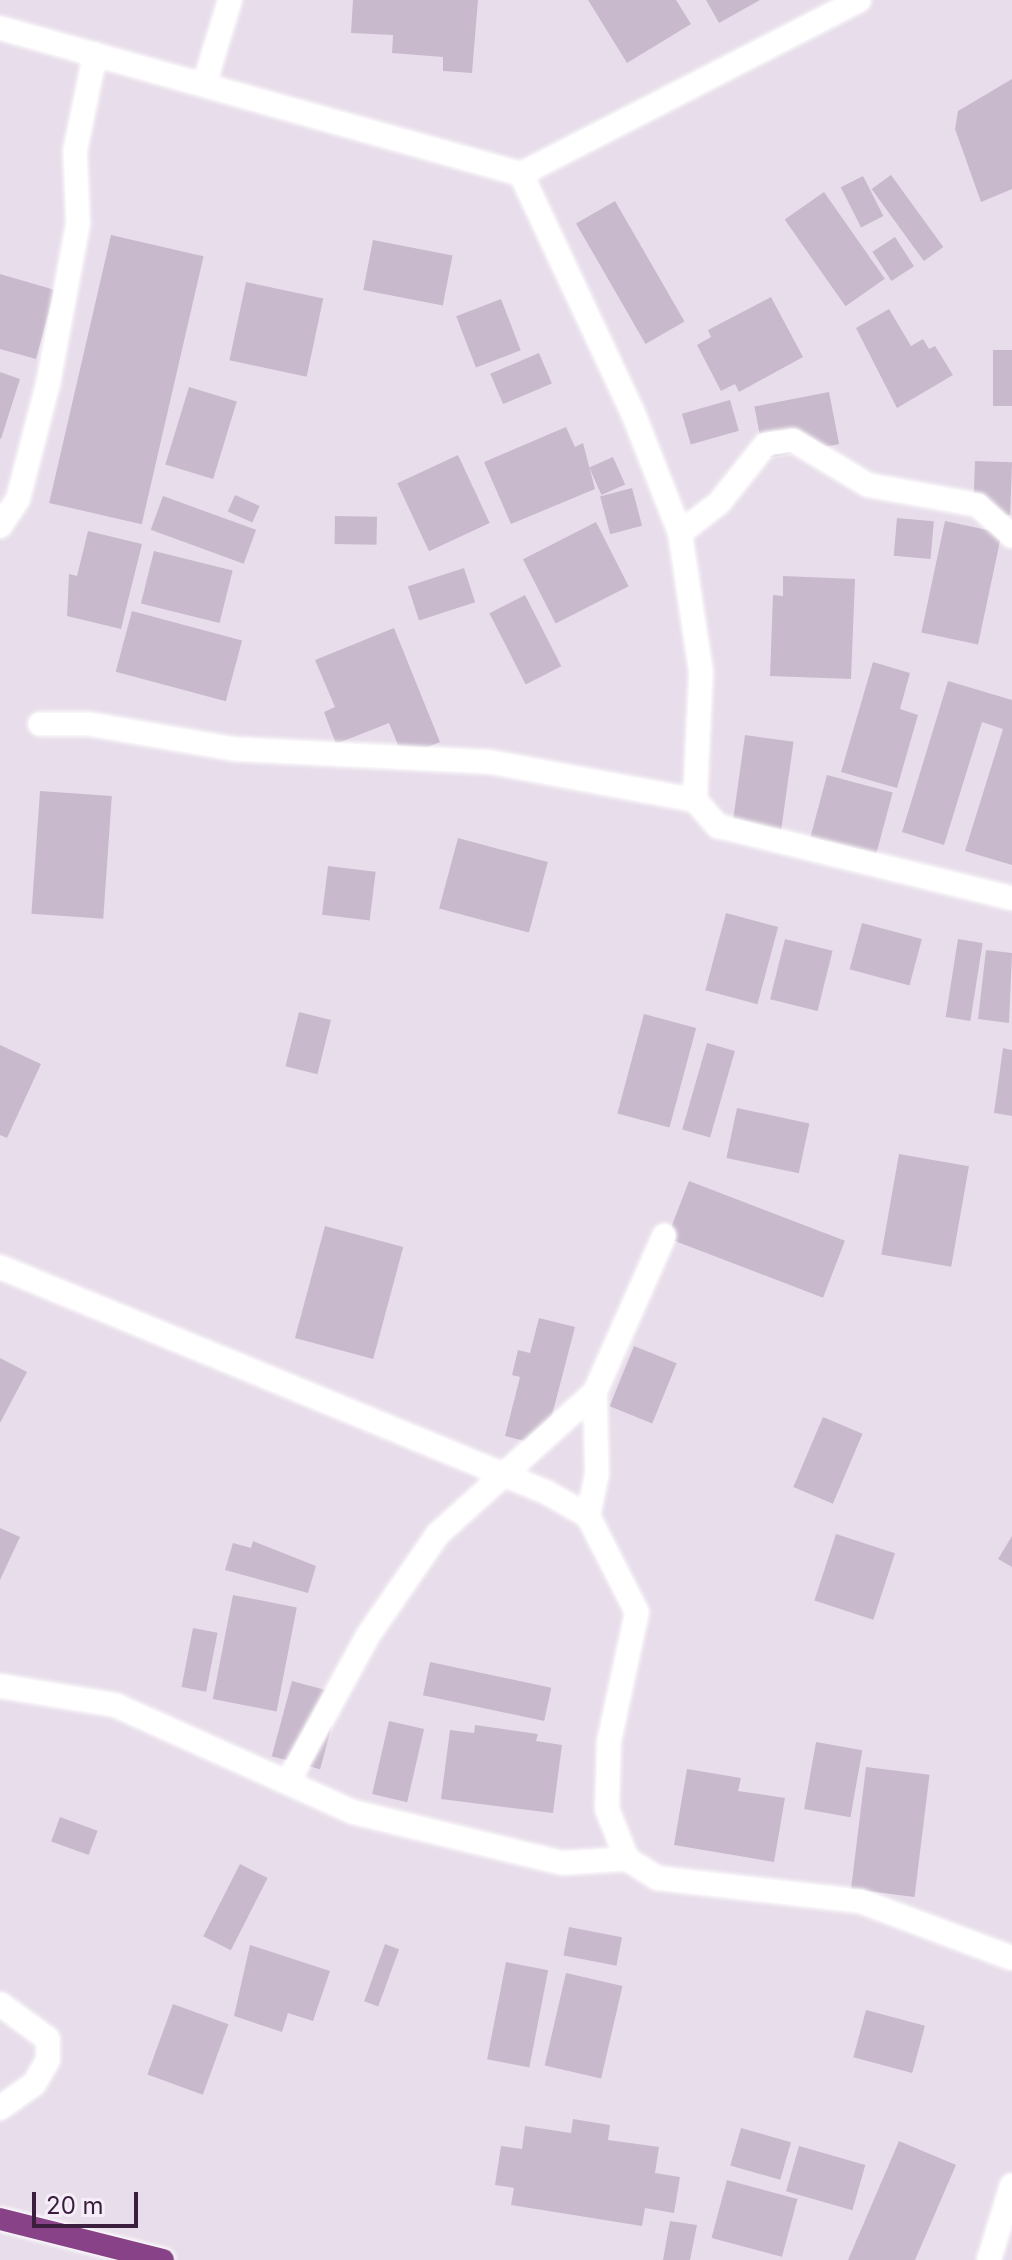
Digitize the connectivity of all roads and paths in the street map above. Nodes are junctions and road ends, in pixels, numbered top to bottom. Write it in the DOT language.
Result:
graph roads {
  1 [pos="230,0"];
  2 [pos="859,0"];
  3 [pos="0,28"];
  4 [pos="95,54"];
  5 [pos="204,85"];
  6 [pos="521,174"];
  7 [pos="0,526"];
  8 [pos="680,533"];
  9 [pos="1012,536"];
  10 [pos="40,724"];
  11 [pos="695,800"];
  12 [pos="1012,898"];
  13 [pos="664,1236"];
  14 [pos="0,1267"];
  15 [pos="595,1392"];
  16 [pos="505,1477"];
  17 [pos="588,1516"];
  18 [pos="0,1686"];
  19 [pos="290,1778"];
  20 [pos="627,1859"];
  21 [pos="1012,1958"];
  22 [pos="0,2004"];
  23 [pos="0,2108"];
  24 [pos="1012,2185"];
  25 [pos="0,2218"];
  26 [pos="163,2260"];
  27 [pos="989,2260"];
  1 -- 5 [label="street"];
  2 -- 6 [label="street"];
  3 -- 4 [label="street"];
  4 -- 5 [label="street"];
  4 -- 7 [label="street"];
  5 -- 6 [label="street"];
  6 -- 8 [label="street"];
  8 -- 9 [label="street"];
  8 -- 11 [label="street"];
  10 -- 11 [label="street"];
  11 -- 12 [label="street"];
  13 -- 15 [label="street"];
  14 -- 16 [label="street"];
  15 -- 16 [label="street"];
  15 -- 17 [label="street"];
  16 -- 17 [label="street"];
  16 -- 19 [label="street"];
  17 -- 20 [label="street"];
  18 -- 19 [label="street"];
  19 -- 20 [label="street"];
  20 -- 21 [label="street"];
  22 -- 23 [label="street"];
  24 -- 27 [label="street"];
  25 -- 26 [label="highway"];
}
